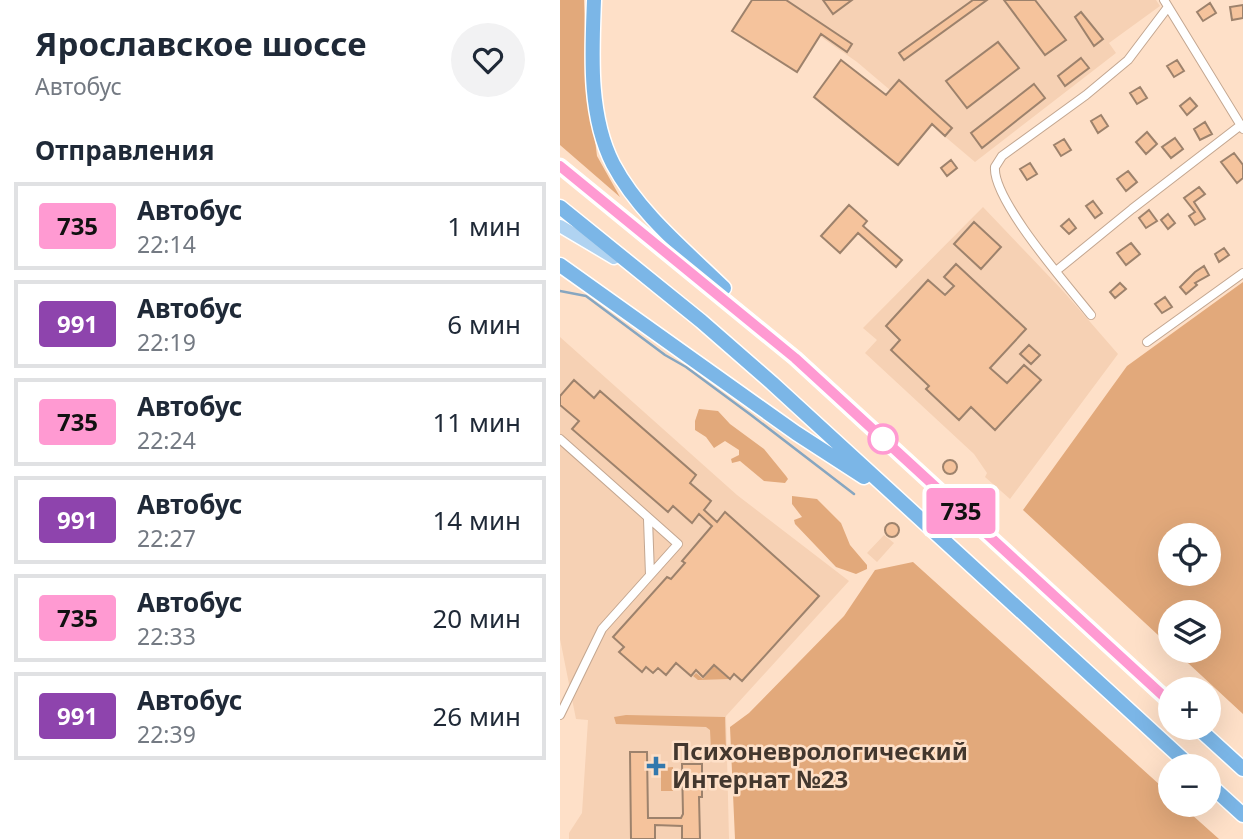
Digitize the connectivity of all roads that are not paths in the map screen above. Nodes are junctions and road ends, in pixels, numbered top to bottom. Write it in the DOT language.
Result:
graph roads {
  1 [pos="593,0"];
  2 [pos="1166,3"];
  3 [pos="1242,127"];
  4 [pos="560,166"];
  5 [pos="564,216"];
  6 [pos="560,265"];
  7 [pos="1056,271"];
  8 [pos="1243,274"];
  9 [pos="1091,315"];
  10 [pos="1147,342"];
  11 [pos="795,358"];
  12 [pos="560,439"];
  13 [pos="898,499"];
  14 [pos="648,519"];
  15 [pos="650,575"];
  16 [pos="1158,691"];
  17 [pos="560,715"];
  18 [pos="1211,740"];
  19 [pos="1177,754"];
  20 [pos="1243,769"];
  21 [pos="1221,795"];
  22 [pos="1243,815"];
  1 -- 11 [label="highway"];
  2 -- 3 [label="street"];
  2 -- 7 [label="street"];
  3 -- 7 [label="street"];
  4 -- 11 [label="highway"];
  5 -- 13 [label="highway"];
  6 -- 13 [label="highway"];
  7 -- 9 [label="street"];
  8 -- 10 [label="street"];
  11 -- 16 [label="highway"];
  12 -- 14 [label="street"];
  13 -- 19 [label="highway"];
  14 -- 15 [label="street"];
  14 -- 15 [label="street"];
  15 -- 17 [label="street"];
  18 -- 20 [label="highway"];
  21 -- 22 [label="highway"];
}
